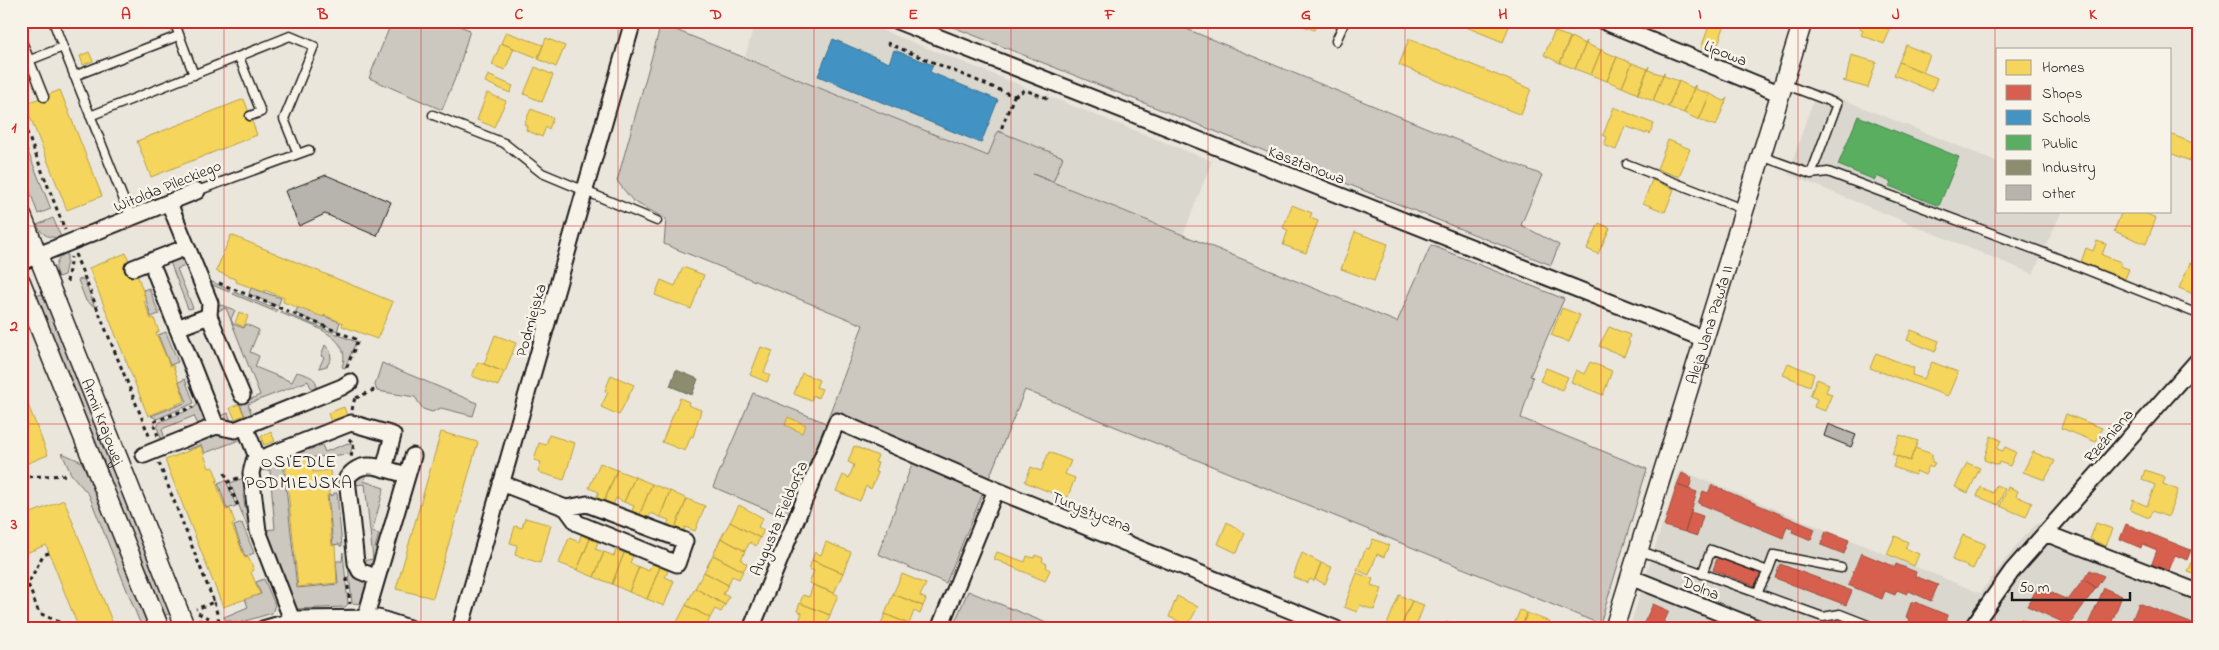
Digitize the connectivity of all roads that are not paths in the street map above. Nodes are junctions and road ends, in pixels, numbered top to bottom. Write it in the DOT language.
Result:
graph roads {
  1 [pos="53,21"];
  2 [pos="174,21"];
  3 [pos="633,21"];
  4 [pos="897,21"];
  5 [pos="1345,21"];
  6 [pos="1603,21"];
  7 [pos="1803,21"];
  8 [pos="178,36"];
  9 [pos="21,39"];
  10 [pos="1336,41"];
  11 [pos="63,46"];
  12 [pos="239,56"];
  13 [pos="30,60"];
  14 [pos="194,75"];
  15 [pos="74,76"];
  16 [pos="1783,89"];
  17 [pos="44,97"];
  18 [pos="433,115"];
  19 [pos="90,116"];
  20 [pos="250,116"];
  21 [pos="309,150"];
  22 [pos="298,154"];
  23 [pos="1761,156"];
  24 [pos="1627,164"];
  25 [pos="1812,174"];
  26 [pos="197,191"];
  27 [pos="585,192"];
  28 [pos="169,203"];
  29 [pos="1745,210"];
  30 [pos="21,213"];
  31 [pos="131,218"];
  32 [pos="657,221"];
  33 [pos="187,247"];
  34 [pos="38,255"];
  35 [pos="21,262"];
  36 [pos="133,268"];
  37 [pos="155,272"];
  38 [pos="21,282"];
  39 [pos="2198,314"];
  40 [pos="209,316"];
  41 [pos="177,328"];
  42 [pos="1704,338"];
  43 [pos="2198,360"];
  44 [pos="346,380"];
  45 [pos="242,395"];
  46 [pos="837,421"];
  47 [pos="216,426"];
  48 [pos="245,426"];
  49 [pos="154,452"];
  50 [pos="412,456"];
  51 [pos="258,460"];
  52 [pos="384,469"];
  53 [pos="407,475"];
  54 [pos="501,483"];
  55 [pos="996,490"];
  56 [pos="566,508"];
  57 [pos="2045,533"];
  58 [pos="1638,550"];
  59 [pos="1841,568"];
  60 [pos="1768,571"];
  61 [pos="1702,574"];
  62 [pos="1630,577"];
  63 [pos="377,578"];
  64 [pos="2198,592"];
  65 [pos="1757,594"];
  66 [pos="365,618"];
  67 [pos="292,620"];
  68 [pos="160,629"];
  69 [pos="186,629"];
  70 [pos="263,629"];
  71 [pos="412,629"];
  72 [pos="460,629"];
  73 [pos="751,629"];
  74 [pos="939,629"];
  75 [pos="1336,629"];
  76 [pos="1614,629"];
  77 [pos="1760,629"];
  78 [pos="1878,629"];
  79 [pos="1971,629"];
  1 -- 11 [label="lane"];
  2 -- 8 [label="lane"];
  3 -- 27 [label="street, Podmiejska"];
  4 -- 42 [label="street, Kasztanowa"];
  5 -- 10 [label="lane"];
  6 -- 16 [label="street, Lipowa"];
  7 -- 16 [label="street, Aleja Jana Pawła II"];
  8 -- 14 [label="lane"];
  8 -- 15 [label="lane"];
  9 -- 13 [label="lane"];
  11 -- 13 [label="lane"];
  11 -- 15 [label="lane"];
  12 -- 14 [label="lane"];
  12 -- 20 [label="lane"];
  12 -- 22 [label="lane"];
  13 -- 17 [label="lane"];
  14 -- 19 [label="lane"];
  15 -- 19 [label="lane"];
  16 -- 23 [label="street, Aleja Jana Pawła II"];
  16 -- 25 [label="lane"];
  18 -- 27 [label="lane"];
  19 -- 31 [label="lane"];
  21 -- 22 [label="lane, Witolda Pileckiego"];
  22 -- 26 [label="lane, Witolda Pileckiego"];
  23 -- 25 [label="lane"];
  23 -- 29 [label="street, Aleja Jana Pawła II"];
  24 -- 29 [label="lane"];
  25 -- 39 [label="lane"];
  26 -- 28 [label="street, Witolda Pileckiego"];
  27 -- 32 [label="lane"];
  27 -- 54 [label="street, Podmiejska"];
  28 -- 31 [label="street, Witolda Pileckiego"];
  28 -- 33 [label="street"];
  29 -- 42 [label="street, Aleja Jana Pawła II"];
  30 -- 34 [label="street, Armii Krajowej"];
  31 -- 34 [label="street, Witolda Pileckiego"];
  33 -- 36 [label="street"];
  33 -- 40 [label="street"];
  34 -- 35 [label="street, Witolda Pileckiego"];
  34 -- 69 [label="street, Armii Krajowej"];
  37 -- 41 [label="street"];
  38 -- 68 [label="street, Armii Krajowej"];
  40 -- 41 [label="street"];
  40 -- 45 [label="street"];
  41 -- 47 [label="street"];
  42 -- 58 [label="street, Aleja Jana Pawła II"];
  43 -- 57 [label="street, Rzeźniana"];
  44 -- 48 [label="street"];
  46 -- 55 [label="street, Turystyczna"];
  46 -- 73 [label="street, Augusta Fieldorfa"];
  47 -- 48 [label="street"];
  47 -- 49 [label="street"];
  48 -- 51 [label="street"];
  50 -- 53 [label="street"];
  51 -- 52 [label="street"];
  51 -- 67 [label="street"];
  52 -- 53 [label="street"];
  52 -- 63 [label="street"];
  53 -- 63 [label="street"];
  54 -- 56 [label="street"];
  54 -- 72 [label="street, Podmiejska"];
  55 -- 74 [label="street"];
  55 -- 75 [label="street, Turystyczna"];
  56 -- 56 [label="street"];
  57 -- 64 [label="street"];
  57 -- 79 [label="street, Rzeźniana"];
  58 -- 61 [label="lane"];
  58 -- 62 [label="street, Aleja Jana Pawła II"];
  59 -- 60 [label="lane"];
  60 -- 61 [label="lane"];
  60 -- 65 [label="lane"];
  61 -- 65 [label="lane"];
  62 -- 76 [label="street, Aleja Jana Pawła II"];
  62 -- 77 [label="street, Dolna"];
  63 -- 66 [label="street"];
  65 -- 78 [label="lane"];
  66 -- 67 [label="street"];
  66 -- 71 [label="street"];
  67 -- 70 [label="street"];
}
